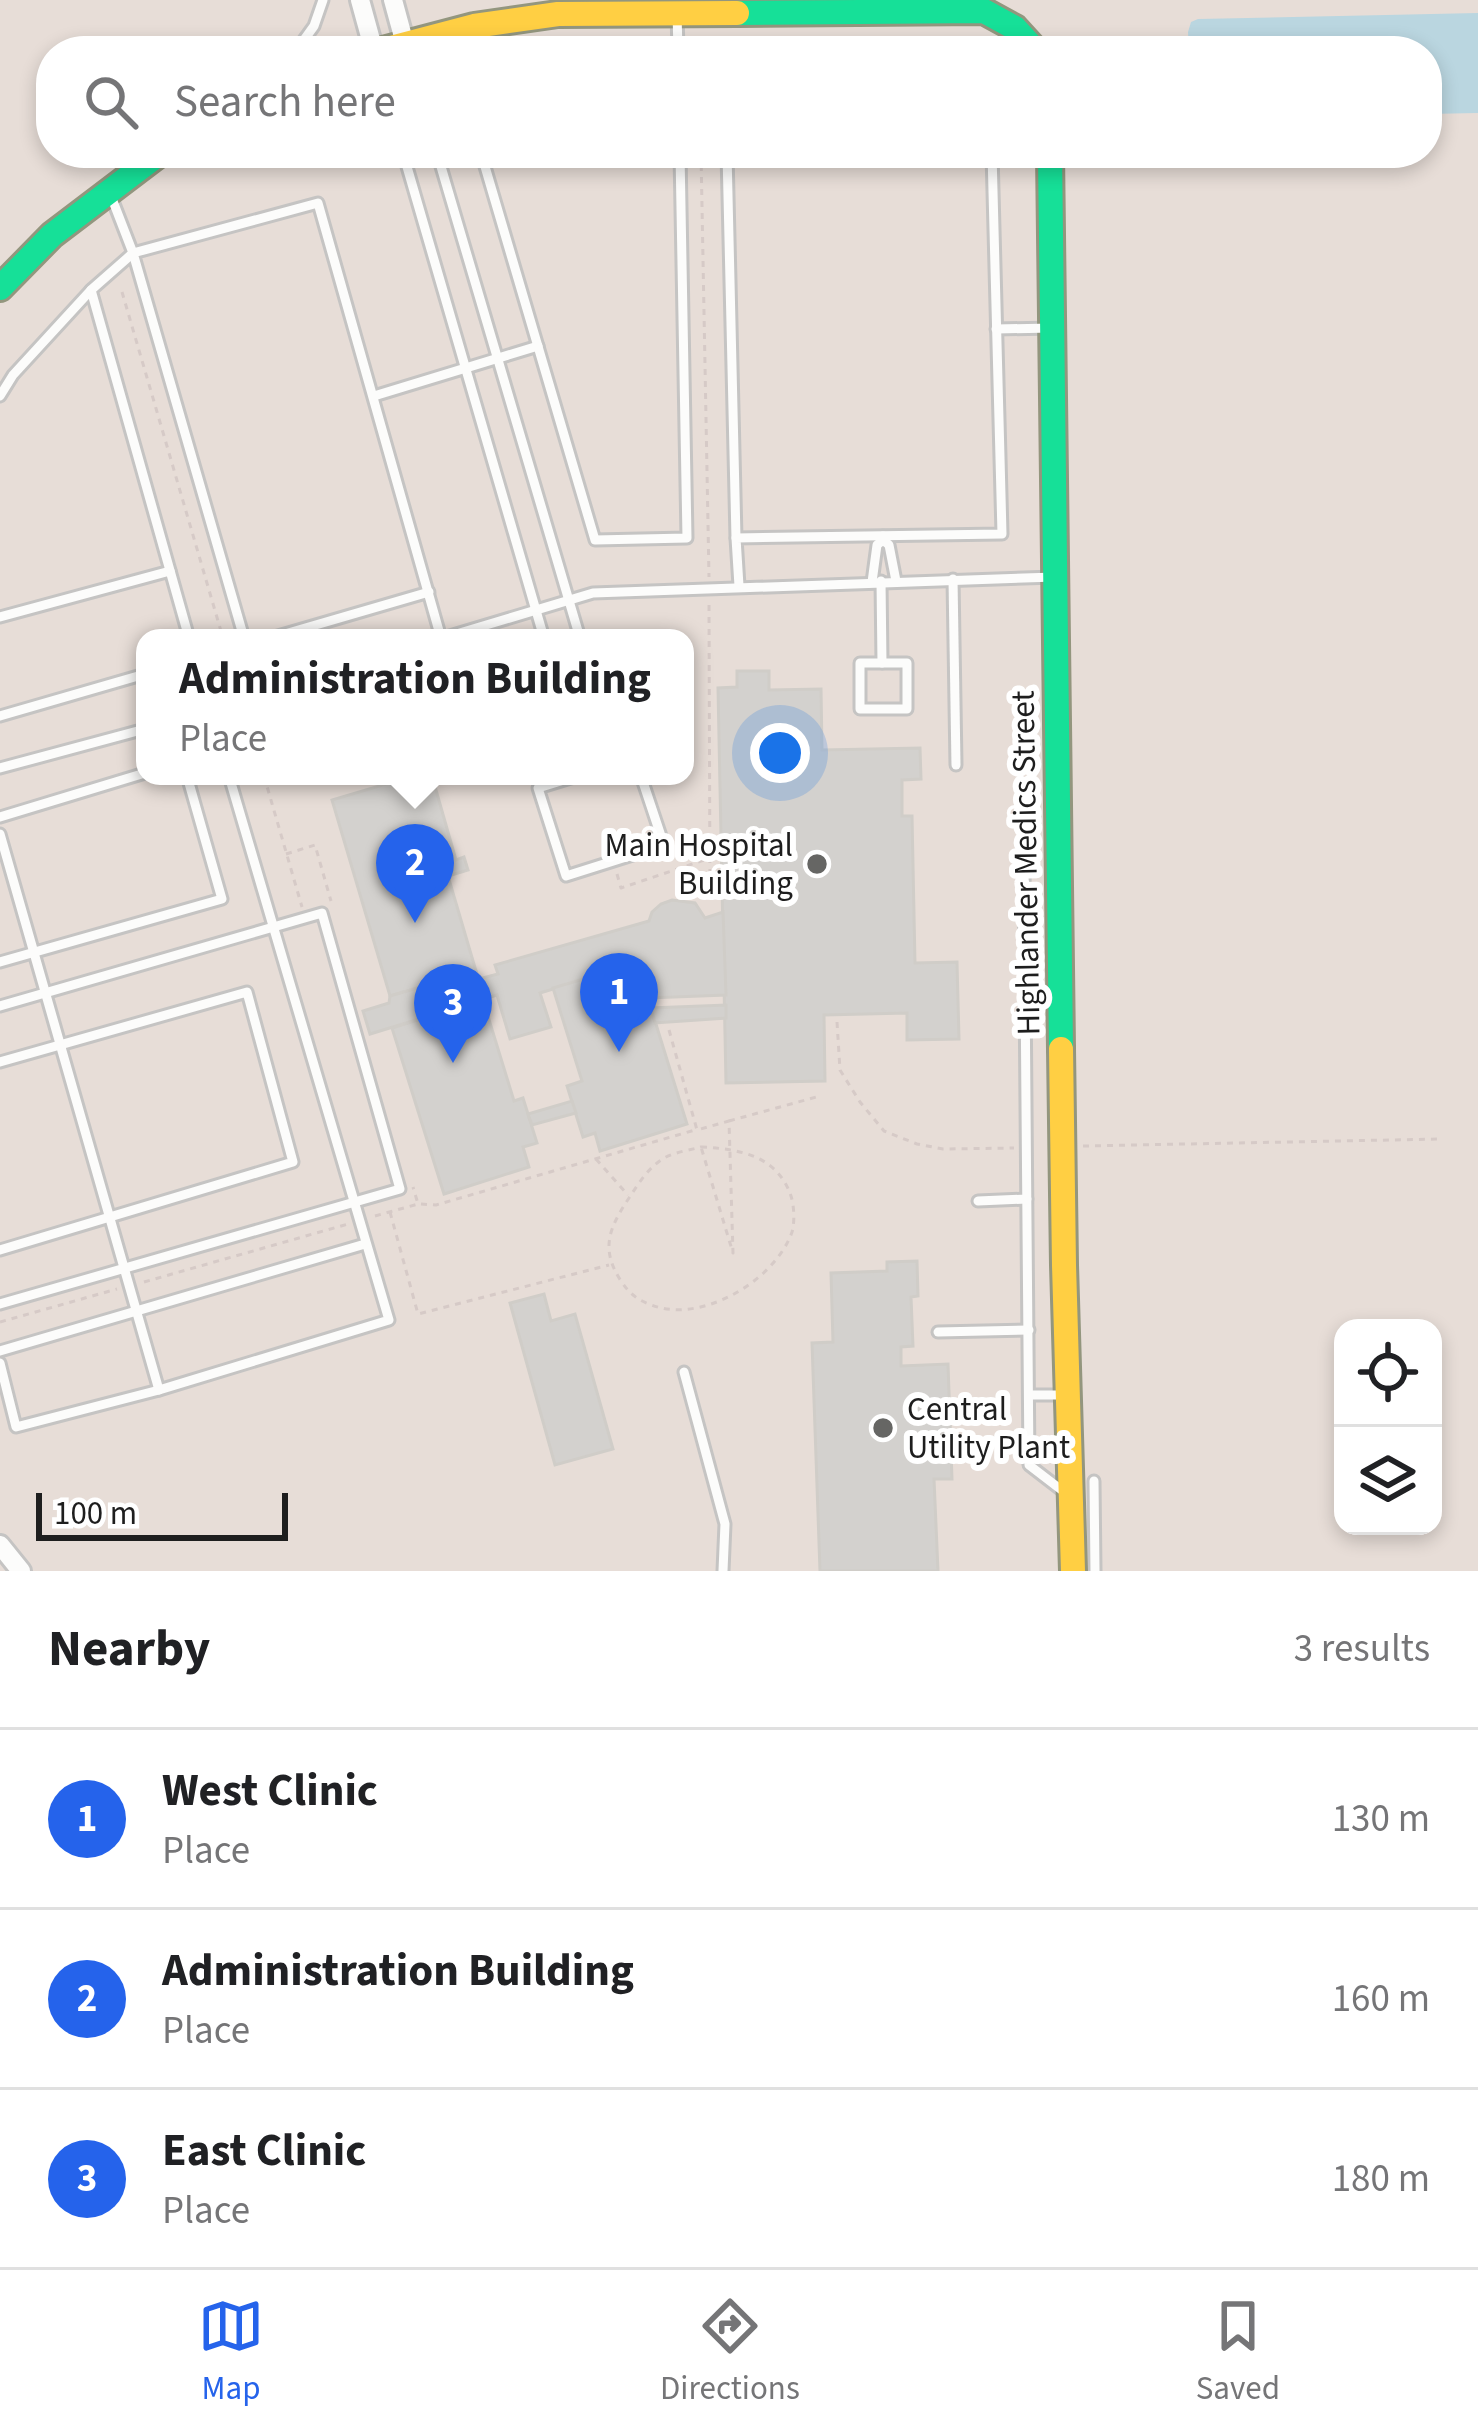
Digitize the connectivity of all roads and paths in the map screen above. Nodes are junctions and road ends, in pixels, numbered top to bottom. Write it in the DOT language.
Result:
graph roads {
  1 [pos="323,0"];
  2 [pos="360,0"];
  3 [pos="393,0"];
  4 [pos="677,13"];
  5 [pos="307,36"];
  6 [pos="371,36"];
  7 [pos="403,36"];
  8 [pos="443,36"];
  9 [pos="678,36"];
  10 [pos="1022,36"];
  11 [pos="140,168"];
  12 [pos="407,168"];
  13 [pos="441,168"];
  14 [pos="485,168"];
  15 [pos="680,168"];
  16 [pos="701,168"];
  17 [pos="727,168"];
  18 [pos="992,168"];
  19 [pos="1050,168"];
  20 [pos="109,191"];
  21 [pos="134,253"];
  22 [pos="0,288"];
  23 [pos="91,290"];
  24 [pos="122,292"];
  25 [pos="996,328"];
  26 [pos="1052,328"];
  27 [pos="538,346"];
  28 [pos="498,359"];
  29 [pos="466,369"];
  30 [pos="0,396"];
  31 [pos="374,396"];
  32 [pos="736,538"];
  33 [pos="883,538"];
  34 [pos="170,571"];
  35 [pos="1055,577"];
  36 [pos="953,579"];
  37 [pos="896,580"];
  38 [pos="877,582"];
  39 [pos="739,586"];
  40 [pos="709,587"];
  41 [pos="429,592"];
  42 [pos="568,600"];
  43 [pos="536,610"];
  44 [pos="0,617"];
  45 [pos="186,629"];
  46 [pos="220,629"];
  47 [pos="241,629"];
  48 [pos="302,629"];
  49 [pos="439,629"];
  50 [pos="472,629"];
  51 [pos="541,629"];
  52 [pos="577,629"];
  53 [pos="882,662"];
  54 [pos="136,677"];
  55 [pos="0,716"];
  56 [pos="136,731"];
  57 [pos="956,765"];
  58 [pos="0,768"];
  59 [pos="136,776"];
  60 [pos="190,785"];
  61 [pos="232,785"];
  62 [pos="267,785"];
  63 [pos="548,785"];
  64 [pos="644,785"];
  65 [pos="0,817"];
  66 [pos="0,834"];
  67 [pos="710,857"];
  68 [pos="612,861"];
  69 [pos="1024,865"];
  70 [pos="710,900"];
  71 [pos="305,918"];
  72 [pos="273,927"];
  73 [pos="33,952"];
  74 [pos="0,962"];
  75 [pos="45,993"];
  76 [pos="0,1006"];
  77 [pos="836,1022"];
  78 [pos="669,1030"];
  79 [pos="60,1045"];
  80 [pos="0,1062"];
  81 [pos="820,1096"];
  82 [pos="729,1121"];
  83 [pos="697,1130"];
  84 [pos="1441,1138"];
  85 [pos="1063,1146"];
  86 [pos="701,1147"];
  87 [pos="730,1148"];
  88 [pos="1027,1148"];
  89 [pos="596,1159"];
  90 [pos="385,1193"];
  91 [pos="629,1197"];
  92 [pos="1028,1199"];
  93 [pos="977,1201"];
  94 [pos="352,1202"];
  95 [pos="418,1204"];
  96 [pos="111,1218"];
  97 [pos="365,1244"];
  98 [pos="0,1250"];
  99 [pos="610,1265"];
  100 [pos="125,1268"];
  101 [pos="0,1304"];
  102 [pos="138,1310"];
  103 [pos="1029,1330"];
  104 [pos="938,1332"];
  105 [pos="0,1351"];
  106 [pos="0,1363"];
  107 [pos="684,1372"];
  108 [pos="159,1390"];
  109 [pos="1030,1395"];
  110 [pos="1069,1395"];
  111 [pos="1094,1481"];
  112 [pos="1072,1498"];
  113 [pos="0,1545"];
  114 [pos="21,1571"];
  115 [pos="723,1571"];
  116 [pos="1073,1571"];
  117 [pos="1095,1571"];
  1 -- 5 [label="lane"];
  2 -- 6 [label="street"];
  3 -- 7 [label="street"];
  4 -- 8 [label="street"];
  4 -- 9 [label="lane"];
  4 -- 10 [label="street"];
  11 -- 20 [label="street"];
  12 -- 29 [label="lane"];
  13 -- 28 [label="lane"];
  14 -- 27 [label="lane"];
  15 -- 27 [label="lane"];
  16 -- 40 [label="path"];
  17 -- 32 [label="lane"];
  18 -- 25 [label="lane"];
  19 -- 26 [label="street, Highlander Medics Street"];
  20 -- 21 [label="lane"];
  20 -- 22 [label="street"];
  21 -- 23 [label="lane"];
  21 -- 31 [label="lane"];
  21 -- 47 [label="lane"];
  23 -- 30 [label="lane"];
  23 -- 34 [label="lane"];
  24 -- 46 [label="path"];
  25 -- 26 [label="lane"];
  25 -- 33 [label="lane"];
  26 -- 35 [label="street, Highlander Medics Street"];
  27 -- 28 [label="lane"];
  28 -- 29 [label="lane"];
  28 -- 42 [label="lane"];
  29 -- 31 [label="lane"];
  29 -- 43 [label="lane"];
  31 -- 41 [label="lane"];
  32 -- 33 [label="lane"];
  32 -- 39 [label="lane"];
  33 -- 37 [label="lane"];
  33 -- 38 [label="lane"];
  34 -- 44 [label="lane"];
  34 -- 45 [label="lane"];
  35 -- 36 [label="lane"];
  35 -- 85 [label="street, Highlander Medics Street"];
  36 -- 37 [label="lane"];
  36 -- 57 [label="lane"];
  37 -- 38 [label="lane"];
  38 -- 39 [label="lane"];
  38 -- 53 [label="lane"];
  39 -- 40 [label="lane"];
  40 -- 42 [label="lane"];
  40 -- 67 [label="path"];
  41 -- 48 [label="lane"];
  41 -- 49 [label="lane"];
  42 -- 43 [label="lane"];
  42 -- 52 [label="lane"];
  43 -- 50 [label="lane"];
  43 -- 51 [label="lane"];
  53 -- 53 [label="lane"];
  54 -- 55 [label="lane"];
  56 -- 58 [label="lane"];
  59 -- 65 [label="lane"];
  60 -- 73 [label="lane"];
  61 -- 72 [label="lane"];
  62 -- 71 [label="path"];
  63 -- 68 [label="lane"];
  64 -- 68 [label="lane"];
  66 -- 73 [label="lane"];
  67 -- 68 [label="path"];
  67 -- 70 [label="path"];
  69 -- 88 [label="lane"];
  71 -- 72 [label="lane"];
  71 -- 90 [label="lane"];
  72 -- 75 [label="lane"];
  72 -- 94 [label="lane"];
  73 -- 74 [label="lane"];
  73 -- 75 [label="lane"];
  75 -- 76 [label="lane"];
  75 -- 79 [label="lane"];
  77 -- 88 [label="path"];
  78 -- 83 [label="path"];
  79 -- 80 [label="lane"];
  79 -- 96 [label="lane"];
  79 -- 96 [label="lane"];
  81 -- 82 [label="path"];
  82 -- 83 [label="path"];
  82 -- 87 [label="path"];
  83 -- 89 [label="path"];
  84 -- 85 [label="path"];
  85 -- 110 [label="street, Highlander Medics Street"];
  86 -- 87 [label="path"];
  86 -- 87 [label="path"];
  86 -- 91 [label="path"];
  87 -- 99 [label="path"];
  88 -- 92 [label="lane"];
  89 -- 91 [label="path"];
  89 -- 95 [label="path"];
  90 -- 94 [label="lane"];
  90 -- 99 [label="path"];
  91 -- 99 [label="path"];
  92 -- 93 [label="lane"];
  92 -- 103 [label="lane"];
  94 -- 97 [label="lane"];
  94 -- 100 [label="lane"];
  96 -- 98 [label="lane"];
  96 -- 100 [label="lane"];
  97 -- 102 [label="lane"];
  97 -- 108 [label="lane"];
  100 -- 101 [label="lane"];
  100 -- 102 [label="lane"];
  102 -- 105 [label="lane"];
  102 -- 108 [label="lane"];
  103 -- 104 [label="lane"];
  103 -- 109 [label="lane"];
  106 -- 108 [label="lane"];
  107 -- 115 [label="lane"];
  109 -- 110 [label="lane"];
  109 -- 112 [label="lane"];
  110 -- 112 [label="street, Highlander Medics Street"];
  111 -- 117 [label="lane"];
  112 -- 116 [label="street, Highlander Medics Street"];
  113 -- 114 [label="street"];
}
